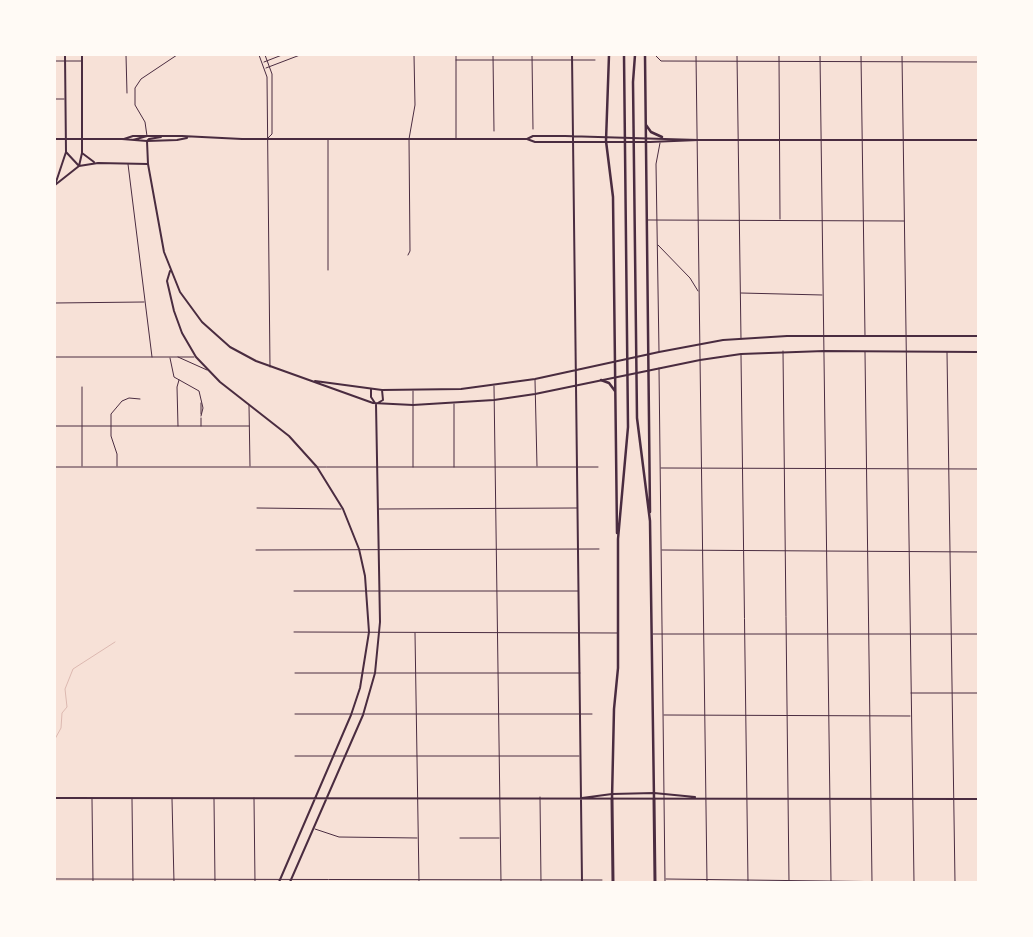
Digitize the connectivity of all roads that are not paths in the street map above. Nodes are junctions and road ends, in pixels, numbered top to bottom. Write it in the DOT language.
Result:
graph roads {
  1 [pos="65,55"];
  2 [pos="82,55"];
  3 [pos="126,55"];
  4 [pos="177,55"];
  5 [pos="259,55"];
  6 [pos="265,55"];
  7 [pos="282,55"];
  8 [pos="300,55"];
  9 [pos="414,55"];
  10 [pos="456,55"];
  11 [pos="493,55"];
  12 [pos="532,55"];
  13 [pos="572,55"];
  14 [pos="609,55"];
  15 [pos="624,55"];
  16 [pos="635,55"];
  17 [pos="645,55"];
  18 [pos="655,55"];
  19 [pos="696,55"];
  20 [pos="737,55"];
  21 [pos="779,55"];
  22 [pos="820,55"];
  23 [pos="861,55"];
  24 [pos="902,55"];
  25 [pos="268,60"];
  26 [pos="456,60"];
  27 [pos="493,60"];
  28 [pos="532,60"];
  29 [pos="572,60"];
  30 [pos="596,60"];
  31 [pos="696,60"];
  32 [pos="738,60"];
  33 [pos="55,61"];
  34 [pos="65,61"];
  35 [pos="82,61"];
  36 [pos="779,61"];
  37 [pos="820,61"];
  38 [pos="861,61"];
  39 [pos="263,62"];
  40 [pos="902,62"];
  41 [pos="978,62"];
  42 [pos="271,67"];
  43 [pos="266,69"];
  44 [pos="127,93"];
  45 [pos="55,99"];
  46 [pos="65,99"];
  47 [pos="646,125"];
  48 [pos="533,129"];
  49 [pos="494,131"];
  50 [pos="147,136"];
  51 [pos="166,136"];
  52 [pos="573,136"];
  53 [pos="606,136"];
  54 [pos="646,137"];
  55 [pos="662,137"];
  56 [pos="187,138"];
  57 [pos="55,139"];
  58 [pos="66,139"];
  59 [pos="82,139"];
  60 [pos="124,139"];
  61 [pos="267,139"];
  62 [pos="328,139"];
  63 [pos="409,139"];
  64 [pos="456,139"];
  65 [pos="527,139"];
  66 [pos="129,140"];
  67 [pos="698,140"];
  68 [pos="739,140"];
  69 [pos="780,140"];
  70 [pos="821,140"];
  71 [pos="862,140"];
  72 [pos="904,140"];
  73 [pos="978,140"];
  74 [pos="147,141"];
  75 [pos="573,142"];
  76 [pos="606,142"];
  77 [pos="646,142"];
  78 [pos="660,142"];
  79 [pos="66,152"];
  80 [pos="82,153"];
  81 [pos="95,163"];
  82 [pos="128,163"];
  83 [pos="148,164"];
  84 [pos="79,166"];
  85 [pos="55,185"];
  86 [pos="648,220"];
  87 [pos="739,220"];
  88 [pos="657,221"];
  89 [pos="698,221"];
  90 [pos="780,221"];
  91 [pos="822,221"];
  92 [pos="863,221"];
  93 [pos="904,222"];
  94 [pos="658,245"];
  95 [pos="408,255"];
  96 [pos="170,270"];
  97 [pos="328,270"];
  98 [pos="699,292"];
  99 [pos="740,293"];
  100 [pos="823,295"];
  101 [pos="55,302"];
  102 [pos="145,302"];
  103 [pos="824,336"];
  104 [pos="865,336"];
  105 [pos="906,336"];
  106 [pos="978,336"];
  107 [pos="741,339"];
  108 [pos="700,344"];
  109 [pos="782,351"];
  110 [pos="824,351"];
  111 [pos="865,351"];
  112 [pos="906,351"];
  113 [pos="659,352"];
  114 [pos="947,352"];
  115 [pos="978,352"];
  116 [pos="648,354"];
  117 [pos="741,354"];
  118 [pos="55,357"];
  119 [pos="152,357"];
  120 [pos="170,357"];
  121 [pos="178,357"];
  122 [pos="196,357"];
  123 [pos="700,360"];
  124 [pos="616,361"];
  125 [pos="270,367"];
  126 [pos="659,368"];
  127 [pos="207,370"];
  128 [pos="576,370"];
  129 [pos="649,370"];
  130 [pos="616,377"];
  131 [pos="535,379"];
  132 [pos="179,380"];
  133 [pos="310,380"];
  134 [pos="601,380"];
  135 [pos="494,386"];
  136 [pos="576,386"];
  137 [pos="82,387"];
  138 [pos="371,389"];
  139 [pos="382,390"];
  140 [pos="413,390"];
  141 [pos="616,392"];
  142 [pos="535,394"];
  143 [pos="140,399"];
  144 [pos="494,400"];
  145 [pos="249,404"];
  146 [pos="376,404"];
  147 [pos="454,404"];
  148 [pos="413,405"];
  149 [pos="55,426"];
  150 [pos="82,426"];
  151 [pos="110,426"];
  152 [pos="178,426"];
  153 [pos="201,426"];
  154 [pos="249,426"];
  155 [pos="55,467"];
  156 [pos="250,467"];
  157 [pos="317,467"];
  158 [pos="413,467"];
  159 [pos="454,467"];
  160 [pos="496,467"];
  161 [pos="537,467"];
  162 [pos="578,467"];
  163 [pos="598,467"];
  164 [pos="82,468"];
  165 [pos="117,468"];
  166 [pos="377,468"];
  167 [pos="660,468"];
  168 [pos="701,468"];
  169 [pos="743,468"];
  170 [pos="784,468"];
  171 [pos="825,468"];
  172 [pos="866,469"];
  173 [pos="908,469"];
  174 [pos="949,469"];
  175 [pos="978,469"];
  176 [pos="257,508"];
  177 [pos="343,508"];
  178 [pos="578,508"];
  179 [pos="378,509"];
  180 [pos="496,509"];
  181 [pos="650,522"];
  182 [pos="618,539"];
  183 [pos="359,549"];
  184 [pos="496,549"];
  185 [pos="578,549"];
  186 [pos="599,549"];
  187 [pos="256,550"];
  188 [pos="379,550"];
  189 [pos="661,550"];
  190 [pos="702,550"];
  191 [pos="744,550"];
  192 [pos="785,550"];
  193 [pos="826,550"];
  194 [pos="868,551"];
  195 [pos="909,551"];
  196 [pos="950,551"];
  197 [pos="978,552"];
  198 [pos="497,590"];
  199 [pos="294,591"];
  200 [pos="368,591"];
  201 [pos="379,591"];
  202 [pos="579,591"];
  203 [pos="294,632"];
  204 [pos="369,632"];
  205 [pos="380,632"];
  206 [pos="416,632"];
  207 [pos="497,632"];
  208 [pos="579,632"];
  209 [pos="662,632"];
  210 [pos="619,633"];
  211 [pos="703,633"];
  212 [pos="744,633"];
  213 [pos="786,633"];
  214 [pos="827,633"];
  215 [pos="653,634"];
  216 [pos="869,634"];
  217 [pos="910,634"];
  218 [pos="952,634"];
  219 [pos="978,634"];
  220 [pos="295,673"];
  221 [pos="364,673"];
  222 [pos="374,673"];
  223 [pos="416,673"];
  224 [pos="498,673"];
  225 [pos="580,673"];
  226 [pos="911,692"];
  227 [pos="952,693"];
  228 [pos="978,693"];
  229 [pos="295,714"];
  230 [pos="351,714"];
  231 [pos="417,714"];
  232 [pos="498,714"];
  233 [pos="580,714"];
  234 [pos="592,714"];
  235 [pos="787,714"];
  236 [pos="363,715"];
  237 [pos="663,715"];
  238 [pos="704,715"];
  239 [pos="746,715"];
  240 [pos="829,715"];
  241 [pos="870,716"];
  242 [pos="911,716"];
  243 [pos="295,756"];
  244 [pos="334,756"];
  245 [pos="346,756"];
  246 [pos="417,756"];
  247 [pos="499,756"];
  248 [pos="581,756"];
  249 [pos="654,793"];
  250 [pos="612,794"];
  251 [pos="663,794"];
  252 [pos="315,797"];
  253 [pos="328,797"];
  254 [pos="418,797"];
  255 [pos="499,797"];
  256 [pos="540,797"];
  257 [pos="55,798"];
  258 [pos="92,798"];
  259 [pos="132,798"];
  260 [pos="172,798"];
  261 [pos="214,798"];
  262 [pos="254,798"];
  263 [pos="581,798"];
  264 [pos="697,798"];
  265 [pos="705,798"];
  266 [pos="747,798"];
  267 [pos="788,798"];
  268 [pos="830,798"];
  269 [pos="612,799"];
  270 [pos="654,799"];
  271 [pos="664,799"];
  272 [pos="871,799"];
  273 [pos="912,799"];
  274 [pos="954,799"];
  275 [pos="978,800"];
  276 [pos="314,829"];
  277 [pos="418,838"];
  278 [pos="460,838"];
  279 [pos="500,838"];
  280 [pos="215,878"];
  281 [pos="255,878"];
  282 [pos="55,879"];
  283 [pos="133,879"];
  284 [pos="174,879"];
  285 [pos="280,879"];
  286 [pos="459,879"];
  287 [pos="541,879"];
  288 [pos="291,880"];
  289 [pos="602,880"];
  290 [pos="93,881"];
  291 [pos="419,881"];
  292 [pos="501,881"];
  293 [pos="582,881"];
  294 [pos="665,881"];
  295 [pos="707,881"];
  296 [pos="748,881"];
  297 [pos="789,881"];
  298 [pos="133,882"];
  299 [pos="174,882"];
  300 [pos="215,882"];
  301 [pos="255,882"];
  302 [pos="278,882"];
  303 [pos="459,882"];
  304 [pos="541,882"];
  305 [pos="613,882"];
  306 [pos="655,882"];
  307 [pos="830,882"];
  308 [pos="872,882"];
  309 [pos="904,882"];
  310 [pos="914,882"];
  311 [pos="955,882"];
  1 -- 34 [label="main road"];
  2 -- 35 [label="main road"];
  3 -- 44 [label="street"];
  4 -- 50 [label="street"];
  5 -- 39 [label="street"];
  6 -- 25 [label="street"];
  7 -- 25 [label="street"];
  8 -- 42 [label="street"];
  9 -- 63 [label="street"];
  10 -- 26 [label="street"];
  11 -- 27 [label="street"];
  12 -- 28 [label="street"];
  13 -- 29 [label="main road"];
  14 -- 53 [label="highway"];
  15 -- 182 [label="highway"];
  16 -- 181 [label="highway"];
  17 -- 47 [label="highway"];
  18 -- 31 [label="street"];
  19 -- 31 [label="street"];
  20 -- 32 [label="street"];
  21 -- 36 [label="street"];
  22 -- 37 [label="street"];
  23 -- 38 [label="street"];
  24 -- 40 [label="street"];
  25 -- 39 [label="street"];
  25 -- 42 [label="street"];
  26 -- 27 [label="street"];
  26 -- 64 [label="street"];
  27 -- 28 [label="street"];
  27 -- 49 [label="street"];
  28 -- 29 [label="street"];
  28 -- 48 [label="street"];
  29 -- 30 [label="street"];
  29 -- 52 [label="main road"];
  31 -- 32 [label="street"];
  31 -- 67 [label="street"];
  32 -- 36 [label="street"];
  32 -- 68 [label="street"];
  33 -- 34 [label="street"];
  34 -- 35 [label="street"];
  34 -- 46 [label="main road"];
  35 -- 59 [label="main road"];
  36 -- 37 [label="street"];
  36 -- 69 [label="street"];
  37 -- 38 [label="street"];
  37 -- 70 [label="street"];
  38 -- 40 [label="street"];
  38 -- 71 [label="street"];
  39 -- 43 [label="street"];
  40 -- 41 [label="street"];
  40 -- 72 [label="street"];
  42 -- 43 [label="street"];
  42 -- 61 [label="street"];
  43 -- 61 [label="street"];
  45 -- 46 [label="street"];
  46 -- 58 [label="main road"];
  47 -- 54 [label="highway"];
  47 -- 55 [label="highway"];
  50 -- 51 [label="main road"];
  50 -- 60 [label="main road"];
  50 -- 66 [label="main road"];
  51 -- 56 [label="main road"];
  51 -- 74 [label="main road"];
  52 -- 53 [label="main road"];
  52 -- 65 [label="main road"];
  52 -- 75 [label="main road"];
  53 -- 54 [label="main road"];
  53 -- 76 [label="highway"];
  54 -- 55 [label="main road"];
  54 -- 77 [label="highway"];
  55 -- 67 [label="main road"];
  56 -- 61 [label="main road"];
  56 -- 74 [label="main road"];
  57 -- 58 [label="main road"];
  58 -- 59 [label="main road"];
  58 -- 79 [label="main road"];
  59 -- 60 [label="main road"];
  59 -- 80 [label="main road"];
  60 -- 66 [label="main road"];
  61 -- 62 [label="main road"];
  61 -- 125 [label="street"];
  62 -- 63 [label="main road"];
  62 -- 97 [label="street"];
  63 -- 64 [label="main road"];
  63 -- 95 [label="street"];
  64 -- 65 [label="main road"];
  65 -- 75 [label="main road"];
  66 -- 74 [label="main road"];
  67 -- 68 [label="main road"];
  67 -- 78 [label="main road"];
  67 -- 89 [label="street"];
  68 -- 69 [label="main road"];
  68 -- 87 [label="street"];
  69 -- 70 [label="main road"];
  69 -- 90 [label="street"];
  70 -- 71 [label="main road"];
  70 -- 91 [label="street"];
  71 -- 72 [label="main road"];
  71 -- 92 [label="street"];
  72 -- 73 [label="main road"];
  72 -- 93 [label="street"];
  74 -- 83 [label="main road"];
  75 -- 76 [label="main road"];
  75 -- 128 [label="main road"];
  76 -- 77 [label="main road"];
  76 -- 124 [label="highway"];
  77 -- 78 [label="main road"];
  77 -- 86 [label="highway"];
  78 -- 88 [label="street"];
  79 -- 84 [label="main road"];
  79 -- 85 [label="main road"];
  80 -- 81 [label="main road"];
  80 -- 84 [label="main road"];
  81 -- 82 [label="main road"];
  81 -- 84 [label="main road"];
  82 -- 83 [label="main road"];
  82 -- 102 [label="street"];
  83 -- 96 [label="main road"];
  84 -- 85 [label="main road"];
  86 -- 88 [label="street"];
  86 -- 116 [label="highway"];
  87 -- 89 [label="street"];
  87 -- 90 [label="street"];
  87 -- 99 [label="street"];
  88 -- 89 [label="street"];
  88 -- 94 [label="street"];
  89 -- 98 [label="street"];
  90 -- 91 [label="street"];
  91 -- 92 [label="street"];
  91 -- 100 [label="street"];
  92 -- 93 [label="street"];
  92 -- 104 [label="street"];
  93 -- 105 [label="street"];
  94 -- 98 [label="street"];
  94 -- 113 [label="street"];
  96 -- 122 [label="main road"];
  96 -- 125 [label="main road"];
  98 -- 108 [label="street"];
  99 -- 100 [label="street"];
  99 -- 107 [label="street"];
  100 -- 103 [label="street"];
  101 -- 102 [label="street"];
  102 -- 119 [label="street"];
  103 -- 104 [label="main road"];
  103 -- 107 [label="main road"];
  103 -- 110 [label="street"];
  104 -- 105 [label="main road"];
  105 -- 106 [label="main road"];
  105 -- 112 [label="street"];
  107 -- 108 [label="main road"];
  108 -- 113 [label="main road"];
  108 -- 123 [label="street"];
  109 -- 110 [label="main road"];
  109 -- 117 [label="main road"];
  109 -- 170 [label="street"];
  110 -- 111 [label="main road"];
  110 -- 171 [label="street"];
  111 -- 112 [label="main road"];
  111 -- 172 [label="street"];
  112 -- 114 [label="main road"];
  112 -- 173 [label="street"];
  113 -- 116 [label="main road"];
  114 -- 115 [label="main road"];
  114 -- 174 [label="street"];
  116 -- 124 [label="main road"];
  116 -- 129 [label="highway"];
  117 -- 123 [label="main road"];
  117 -- 169 [label="street"];
  118 -- 119 [label="street"];
  119 -- 120 [label="street"];
  120 -- 121 [label="street"];
  120 -- 132 [label="street"];
  121 -- 122 [label="street"];
  121 -- 127 [label="street"];
  122 -- 127 [label="main road"];
  123 -- 126 [label="main road"];
  123 -- 168 [label="street"];
  124 -- 128 [label="main road"];
  124 -- 130 [label="highway"];
  125 -- 133 [label="main road"];
  126 -- 129 [label="main road"];
  126 -- 167 [label="street"];
  127 -- 145 [label="main road"];
  128 -- 131 [label="main road"];
  128 -- 136 [label="main road"];
  129 -- 130 [label="main road"];
  129 -- 181 [label="highway"];
  130 -- 134 [label="main road"];
  130 -- 141 [label="highway"];
  131 -- 135 [label="main road"];
  131 -- 142 [label="street"];
  132 -- 152 [label="street"];
  132 -- 153 [label="street"];
  133 -- 138 [label="main road"];
  133 -- 146 [label="main road"];
  134 -- 136 [label="main road"];
  134 -- 141 [label="highway"];
  135 -- 140 [label="main road"];
  135 -- 144 [label="street"];
  136 -- 142 [label="main road"];
  136 -- 162 [label="main road"];
  137 -- 150 [label="street"];
  138 -- 139 [label="main road"];
  138 -- 146 [label="main road"];
  139 -- 140 [label="main road"];
  139 -- 146 [label="main road"];
  140 -- 148 [label="street"];
  141 -- 182 [label="highway"];
  142 -- 144 [label="main road"];
  142 -- 161 [label="street"];
  143 -- 151 [label="street"];
  144 -- 147 [label="main road"];
  144 -- 160 [label="street"];
  145 -- 154 [label="street"];
  145 -- 157 [label="main road"];
  146 -- 148 [label="main road"];
  146 -- 166 [label="main road"];
  147 -- 148 [label="main road"];
  147 -- 159 [label="street"];
  148 -- 158 [label="street"];
  149 -- 150 [label="street"];
  150 -- 151 [label="street"];
  150 -- 164 [label="street"];
  151 -- 152 [label="street"];
  151 -- 165 [label="street"];
  152 -- 153 [label="street"];
  153 -- 154 [label="street"];
  154 -- 156 [label="street"];
  155 -- 164 [label="street"];
  156 -- 157 [label="street"];
  156 -- 165 [label="street"];
  157 -- 166 [label="street"];
  157 -- 177 [label="main road"];
  158 -- 159 [label="street"];
  158 -- 166 [label="street"];
  159 -- 160 [label="street"];
  160 -- 161 [label="street"];
  160 -- 180 [label="street"];
  161 -- 162 [label="street"];
  162 -- 163 [label="street"];
  162 -- 178 [label="main road"];
  164 -- 165 [label="street"];
  166 -- 179 [label="main road"];
  167 -- 168 [label="street"];
  167 -- 189 [label="street"];
  168 -- 169 [label="street"];
  168 -- 190 [label="street"];
  169 -- 170 [label="street"];
  169 -- 191 [label="street"];
  170 -- 171 [label="street"];
  170 -- 192 [label="street"];
  171 -- 172 [label="street"];
  171 -- 193 [label="street"];
  172 -- 173 [label="street"];
  172 -- 194 [label="street"];
  173 -- 174 [label="street"];
  173 -- 195 [label="street"];
  174 -- 175 [label="street"];
  174 -- 196 [label="street"];
  176 -- 177 [label="street"];
  177 -- 183 [label="main road"];
  178 -- 180 [label="street"];
  178 -- 185 [label="main road"];
  179 -- 180 [label="street"];
  179 -- 188 [label="main road"];
  180 -- 184 [label="street"];
  181 -- 215 [label="highway"];
  182 -- 210 [label="highway"];
  183 -- 187 [label="street"];
  183 -- 188 [label="street"];
  183 -- 200 [label="main road"];
  184 -- 185 [label="street"];
  184 -- 188 [label="street"];
  184 -- 198 [label="street"];
  185 -- 186 [label="street"];
  185 -- 202 [label="main road"];
  188 -- 201 [label="main road"];
  189 -- 190 [label="street"];
  189 -- 209 [label="street"];
  190 -- 191 [label="street"];
  190 -- 211 [label="street"];
  191 -- 192 [label="street"];
  191 -- 212 [label="street"];
  192 -- 193 [label="street"];
  192 -- 213 [label="street"];
  193 -- 194 [label="street"];
  193 -- 214 [label="street"];
  194 -- 195 [label="street"];
  194 -- 216 [label="street"];
  195 -- 196 [label="street"];
  195 -- 217 [label="street"];
  196 -- 197 [label="street"];
  196 -- 218 [label="street"];
  198 -- 201 [label="street"];
  198 -- 202 [label="street"];
  198 -- 207 [label="street"];
  199 -- 200 [label="street"];
  200 -- 201 [label="street"];
  200 -- 204 [label="main road"];
  201 -- 205 [label="main road"];
  202 -- 208 [label="main road"];
  203 -- 204 [label="street"];
  204 -- 205 [label="street"];
  204 -- 221 [label="main road"];
  205 -- 206 [label="street"];
  205 -- 222 [label="main road"];
  206 -- 207 [label="street"];
  206 -- 223 [label="street"];
  207 -- 208 [label="street"];
  207 -- 224 [label="street"];
  208 -- 210 [label="street"];
  208 -- 225 [label="main road"];
  209 -- 211 [label="street"];
  209 -- 215 [label="street"];
  209 -- 237 [label="street"];
  210 -- 250 [label="highway"];
  211 -- 212 [label="street"];
  211 -- 238 [label="street"];
  212 -- 213 [label="street"];
  212 -- 239 [label="street"];
  213 -- 214 [label="street"];
  213 -- 235 [label="street"];
  214 -- 216 [label="street"];
  214 -- 240 [label="street"];
  215 -- 249 [label="highway"];
  216 -- 217 [label="street"];
  216 -- 241 [label="street"];
  217 -- 218 [label="street"];
  217 -- 226 [label="street"];
  218 -- 219 [label="street"];
  218 -- 227 [label="street"];
  220 -- 221 [label="street"];
  221 -- 222 [label="street"];
  221 -- 230 [label="main road"];
  222 -- 223 [label="street"];
  222 -- 236 [label="main road"];
  223 -- 224 [label="street"];
  223 -- 231 [label="street"];
  224 -- 225 [label="street"];
  224 -- 232 [label="street"];
  225 -- 233 [label="main road"];
  226 -- 227 [label="street"];
  226 -- 242 [label="street"];
  227 -- 228 [label="street"];
  227 -- 274 [label="street"];
  229 -- 230 [label="street"];
  230 -- 236 [label="street"];
  230 -- 244 [label="main road"];
  231 -- 232 [label="street"];
  231 -- 236 [label="street"];
  231 -- 246 [label="street"];
  232 -- 233 [label="street"];
  232 -- 247 [label="street"];
  233 -- 234 [label="street"];
  233 -- 248 [label="main road"];
  235 -- 239 [label="street"];
  235 -- 240 [label="street"];
  235 -- 267 [label="street"];
  236 -- 245 [label="main road"];
  237 -- 238 [label="street"];
  237 -- 251 [label="street"];
  238 -- 239 [label="street"];
  238 -- 265 [label="street"];
  239 -- 266 [label="street"];
  240 -- 241 [label="street"];
  240 -- 268 [label="street"];
  241 -- 242 [label="street"];
  241 -- 272 [label="street"];
  242 -- 273 [label="street"];
  243 -- 244 [label="street"];
  244 -- 245 [label="street"];
  244 -- 252 [label="main road"];
  245 -- 246 [label="street"];
  245 -- 253 [label="main road"];
  246 -- 247 [label="street"];
  246 -- 254 [label="street"];
  247 -- 248 [label="street"];
  247 -- 255 [label="street"];
  248 -- 263 [label="main road"];
  249 -- 250 [label="main road"];
  249 -- 251 [label="main road"];
  249 -- 270 [label="highway"];
  250 -- 263 [label="main road"];
  250 -- 269 [label="highway"];
  251 -- 264 [label="main road"];
  251 -- 271 [label="street"];
  252 -- 253 [label="main road"];
  252 -- 262 [label="main road"];
  252 -- 285 [label="main road"];
  253 -- 254 [label="main road"];
  253 -- 276 [label="main road"];
  254 -- 255 [label="main road"];
  254 -- 277 [label="street"];
  255 -- 256 [label="main road"];
  255 -- 279 [label="street"];
  256 -- 263 [label="main road"];
  256 -- 287 [label="street"];
  257 -- 258 [label="main road"];
  258 -- 259 [label="main road"];
  258 -- 290 [label="street"];
  259 -- 260 [label="main road"];
  259 -- 283 [label="street"];
  260 -- 261 [label="main road"];
  260 -- 284 [label="street"];
  261 -- 262 [label="main road"];
  261 -- 280 [label="street"];
  262 -- 281 [label="street"];
  263 -- 269 [label="main road"];
  263 -- 293 [label="main road"];
  264 -- 265 [label="main road"];
  264 -- 271 [label="main road"];
  265 -- 266 [label="main road"];
  265 -- 295 [label="street"];
  266 -- 267 [label="main road"];
  266 -- 296 [label="street"];
  267 -- 268 [label="main road"];
  267 -- 297 [label="street"];
  268 -- 272 [label="main road"];
  268 -- 307 [label="street"];
  269 -- 270 [label="main road"];
  269 -- 305 [label="highway"];
  270 -- 271 [label="main road"];
  270 -- 306 [label="highway"];
  271 -- 294 [label="street"];
  272 -- 273 [label="main road"];
  272 -- 308 [label="street"];
  273 -- 274 [label="main road"];
  273 -- 310 [label="street"];
  274 -- 275 [label="main road"];
  274 -- 311 [label="street"];
  276 -- 277 [label="street"];
  276 -- 288 [label="main road"];
  277 -- 291 [label="street"];
  278 -- 279 [label="street"];
  279 -- 292 [label="street"];
  280 -- 281 [label="street"];
  280 -- 284 [label="street"];
  280 -- 300 [label="street"];
  281 -- 285 [label="street"];
  281 -- 301 [label="street"];
  282 -- 290 [label="street"];
  283 -- 284 [label="street"];
  283 -- 290 [label="street"];
  283 -- 298 [label="street"];
  284 -- 299 [label="street"];
  285 -- 288 [label="street"];
  285 -- 302 [label="main road"];
  286 -- 291 [label="street"];
  286 -- 292 [label="street"];
  286 -- 303 [label="street"];
  287 -- 292 [label="street"];
  287 -- 293 [label="street"];
  287 -- 304 [label="street"];
  288 -- 291 [label="street"];
  289 -- 293 [label="street"];
  294 -- 295 [label="street"];
  295 -- 296 [label="street"];
  296 -- 297 [label="street"];
  297 -- 307 [label="street"];
  307 -- 308 [label="street"];
  308 -- 309 [label="street"];
}
